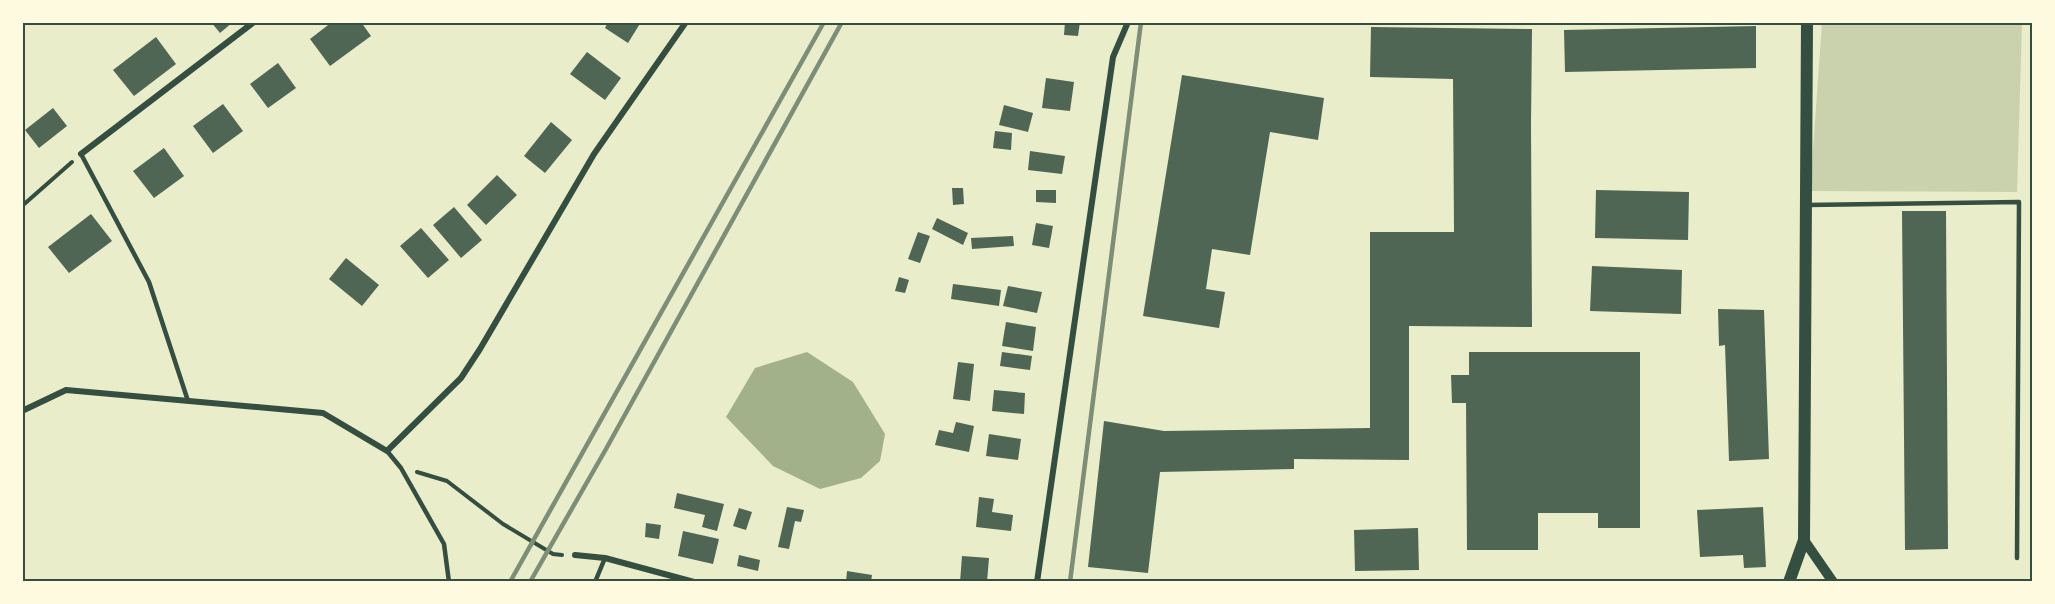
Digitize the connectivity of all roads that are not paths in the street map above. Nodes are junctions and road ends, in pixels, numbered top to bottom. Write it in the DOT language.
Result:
graph roads {
  1 [pos="254,22"];
  2 [pos="686,22"];
  3 [pos="1128,22"];
  4 [pos="1807,22"];
  5 [pos="81,154"];
  6 [pos="1808,205"];
  7 [pos="188,401"];
  8 [pos="22,411"];
  9 [pos="387,451"];
  10 [pos="1804,540"];
  11 [pos="575,555"];
  12 [pos="605,558"];
  13 [pos="2017,558"];
  14 [pos="449,582"];
  15 [pos="595,582"];
  16 [pos="694,582"];
  17 [pos="1037,582"];
  18 [pos="1789,582"];
  19 [pos="1833,582"];
  1 -- 5 [label="street"];
  2 -- 9 [label="street"];
  3 -- 17 [label="street"];
  4 -- 6 [label="main road"];
  5 -- 7 [label="lane"];
  6 -- 10 [label="main road"];
  6 -- 13 [label="lane"];
  7 -- 8 [label="street"];
  7 -- 9 [label="street"];
  9 -- 14 [label="lane"];
  10 -- 18 [label="main road"];
  10 -- 19 [label="street"];
  11 -- 12 [label="street"];
  12 -- 15 [label="lane"];
  12 -- 16 [label="street"];
}
